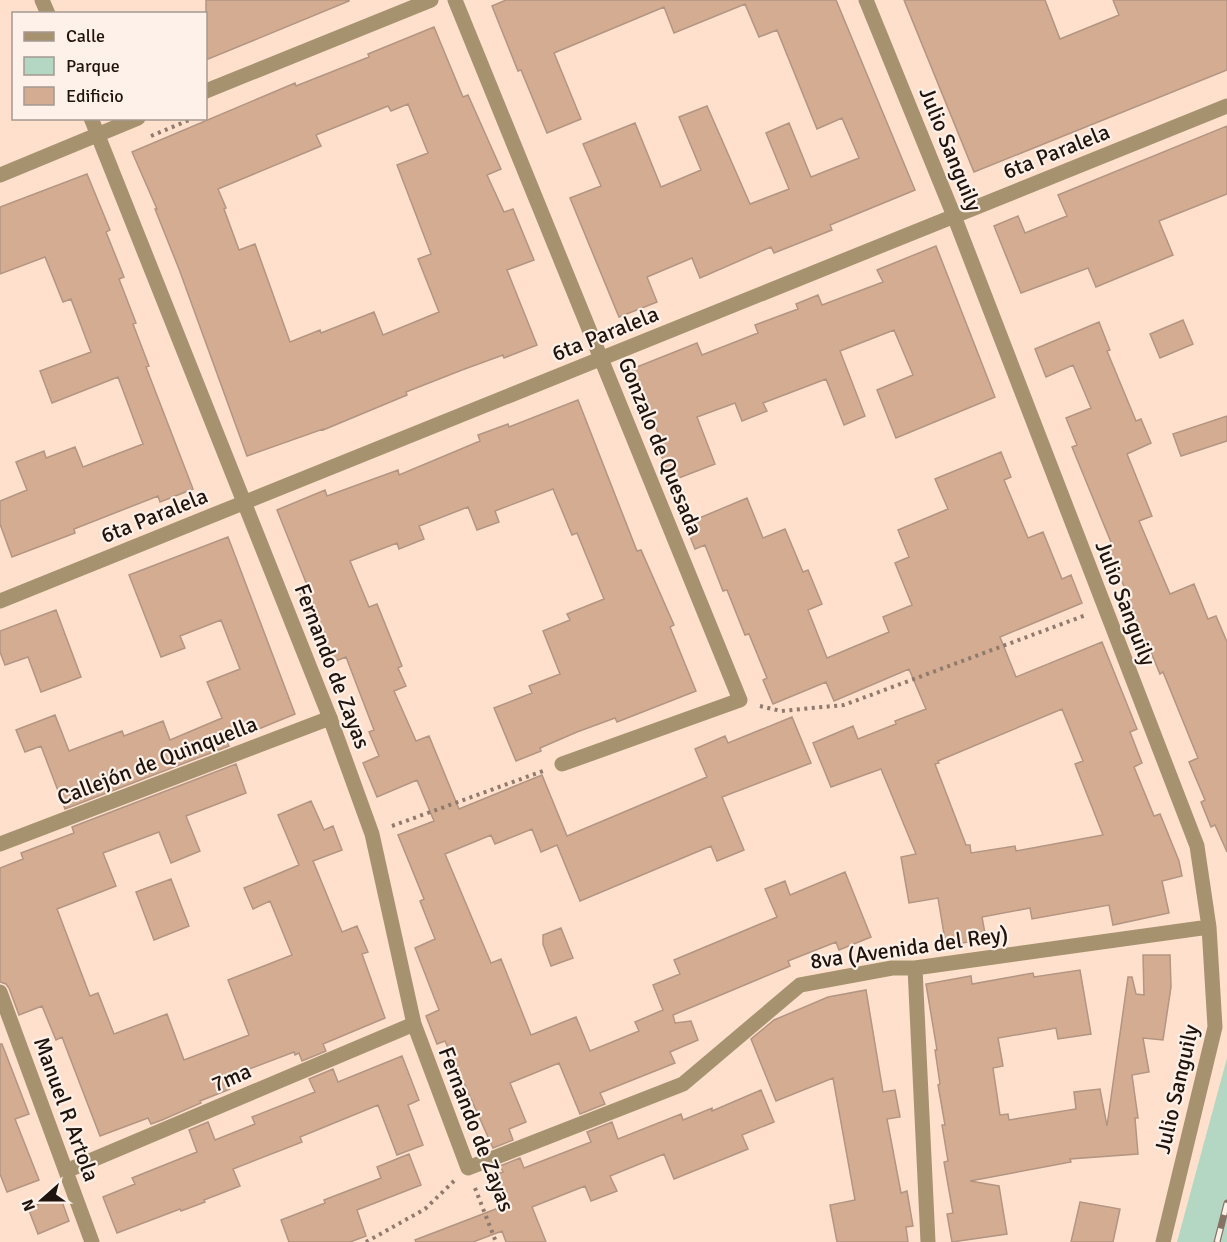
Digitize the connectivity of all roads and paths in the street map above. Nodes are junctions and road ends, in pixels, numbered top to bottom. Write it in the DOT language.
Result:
graph roads {
  1 [pos="431,0"];
  2 [pos="455,0"];
  3 [pos="866,0"];
  4 [pos="207,91"];
  5 [pos="1227,106"];
  6 [pos="92,120"];
  7 [pos="133,120"];
  8 [pos="97,135"];
  9 [pos="0,175"];
  10 [pos="954,216"];
  11 [pos="601,359"];
  12 [pos="244,503"];
  13 [pos="0,602"];
  14 [pos="1104,609"];
  15 [pos="740,700"];
  16 [pos="330,718"];
  17 [pos="562,764"];
  18 [pos="372,834"];
  19 [pos="0,844"];
  20 [pos="1209,927"];
  21 [pos="915,968"];
  22 [pos="1,998"];
  23 [pos="414,1024"];
  24 [pos="468,1168"];
  25 [pos="66,1171"];
  26 [pos="92,1242"];
  27 [pos="366,1242"];
  28 [pos="496,1242"];
  29 [pos="928,1242"];
  30 [pos="1162,1242"];
  1 -- 4 [label="street"];
  2 -- 11 [label="street, Gonzalo de Quesada"];
  3 -- 10 [label="street, Julio Sanguily"];
  5 -- 10 [label="street, 6ta Paralela"];
  6 -- 8 [label="street, Fernando de Zayas"];
  7 -- 8 [label="street"];
  8 -- 9 [label="street"];
  8 -- 12 [label="street, Fernando de Zayas"];
  10 -- 11 [label="street, 6ta Paralela"];
  10 -- 14 [label="street, Julio Sanguily"];
  11 -- 12 [label="street, 6ta Paralela"];
  11 -- 15 [label="street, Gonzalo de Quesada"];
  12 -- 13 [label="street, 6ta Paralela"];
  12 -- 16 [label="street, Fernando de Zayas"];
  14 -- 15 [label="path"];
  14 -- 20 [label="street, Julio Sanguily"];
  15 -- 17 [label="street"];
  16 -- 18 [label="street, Fernando de Zayas"];
  16 -- 19 [label="street, Callejón de Quinquella"];
  17 -- 18 [label="path"];
  18 -- 23 [label="street, Fernando de Zayas"];
  20 -- 21 [label="street, 8va (Avenida del Rey)"];
  20 -- 30 [label="street, Julio Sanguily"];
  21 -- 24 [label="street, 8va (Avenida del Rey)"];
  21 -- 29 [label="street"];
  22 -- 25 [label="street, Manuel R Artola"];
  23 -- 24 [label="street, Fernando de Zayas"];
  23 -- 25 [label="street, 7ma"];
  24 -- 27 [label="path"];
  24 -- 28 [label="path, Fernando de Zayas"];
  25 -- 26 [label="street, Manuel R Artola"];
}
